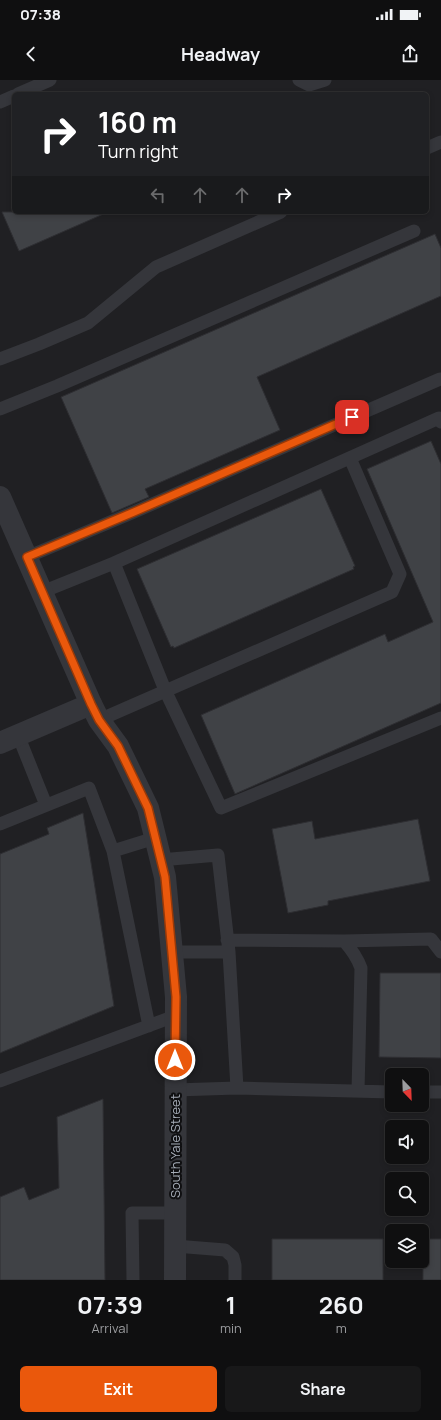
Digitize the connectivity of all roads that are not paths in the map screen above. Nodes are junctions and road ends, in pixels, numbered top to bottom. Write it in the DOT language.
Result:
graph roads {
  1 [pos="50,80"];
  2 [pos="299,80"];
  3 [pos="324,80"];
  4 [pos="23,92"];
  5 [pos="12,97"];
  6 [pos="0,102"];
  7 [pos="441,142"];
  8 [pos="429,147"];
  9 [pos="276,214"];
  10 [pos="414,231"];
  11 [pos="0,359"];
  12 [pos="440,379"];
  13 [pos="0,408"];
  14 [pos="441,422"];
  15 [pos="350,458"];
  16 [pos="0,497"];
  17 [pos="6,524"];
  18 [pos="27,557"];
  19 [pos="114,563"];
  20 [pos="42,592"];
  21 [pos="165,690"];
  22 [pos="95,712"];
  23 [pos="441,718"];
  24 [pos="9,739"];
  25 [pos="46,805"];
  26 [pos="0,824"];
  27 [pos="155,838"];
  28 [pos="113,851"];
  29 [pos="160,860"];
  30 [pos="344,941"];
  31 [pos="228,946"];
  32 [pos="171,952"];
  33 [pos="441,952"];
  34 [pos="175,1016"];
  35 [pos="149,1026"];
  36 [pos="0,1081"];
  37 [pos="237,1088"];
  38 [pos="175,1090"];
  39 [pos="358,1091"];
  40 [pos="385,1092"];
  41 [pos="429,1092"];
  42 [pos="441,1092"];
  43 [pos="175,1213"];
  44 [pos="175,1246"];
  45 [pos="133,1280"];
  46 [pos="175,1280"];
  47 [pos="235,1280"];
  1 -- 4 [label="lane"];
  2 -- 3 [label="lane"];
  5 -- 6 [label="lane"];
  7 -- 8 [label="lane"];
  9 -- 11 [label="lane"];
  10 -- 13 [label="lane"];
  12 -- 18 [label="lane"];
  14 -- 15 [label="lane"];
  15 -- 19 [label="lane"];
  15 -- 21 [label="lane"];
  16 -- 17 [label="street, South Yale Street"];
  17 -- 18 [label="street, South Yale Street"];
  18 -- 20 [label="street, South Yale Street"];
  19 -- 20 [label="lane"];
  19 -- 21 [label="lane"];
  20 -- 22 [label="street, South Yale Street"];
  21 -- 22 [label="lane"];
  21 -- 23 [label="lane"];
  22 -- 24 [label="street"];
  22 -- 27 [label="street, South Yale Street"];
  24 -- 25 [label="lane"];
  25 -- 26 [label="lane"];
  25 -- 28 [label="lane"];
  27 -- 28 [label="lane"];
  27 -- 29 [label="street, South Yale Street"];
  28 -- 35 [label="lane"];
  29 -- 31 [label="lane"];
  29 -- 32 [label="street, South Yale Street"];
  30 -- 31 [label="lane"];
  30 -- 33 [label="lane"];
  30 -- 39 [label="lane"];
  31 -- 32 [label="lane"];
  31 -- 37 [label="lane"];
  32 -- 34 [label="street, South Yale Street"];
  34 -- 35 [label="lane"];
  34 -- 38 [label="street, South Yale Street"];
  35 -- 36 [label="lane"];
  37 -- 38 [label="lane"];
  37 -- 39 [label="lane"];
  38 -- 43 [label="street, South Yale Street"];
  39 -- 40 [label="lane"];
  41 -- 42 [label="lane"];
  43 -- 44 [label="street, South Yale Street"];
  43 -- 45 [label="lane"];
  44 -- 46 [label="street, South Yale Street"];
  44 -- 47 [label="lane"];
}
